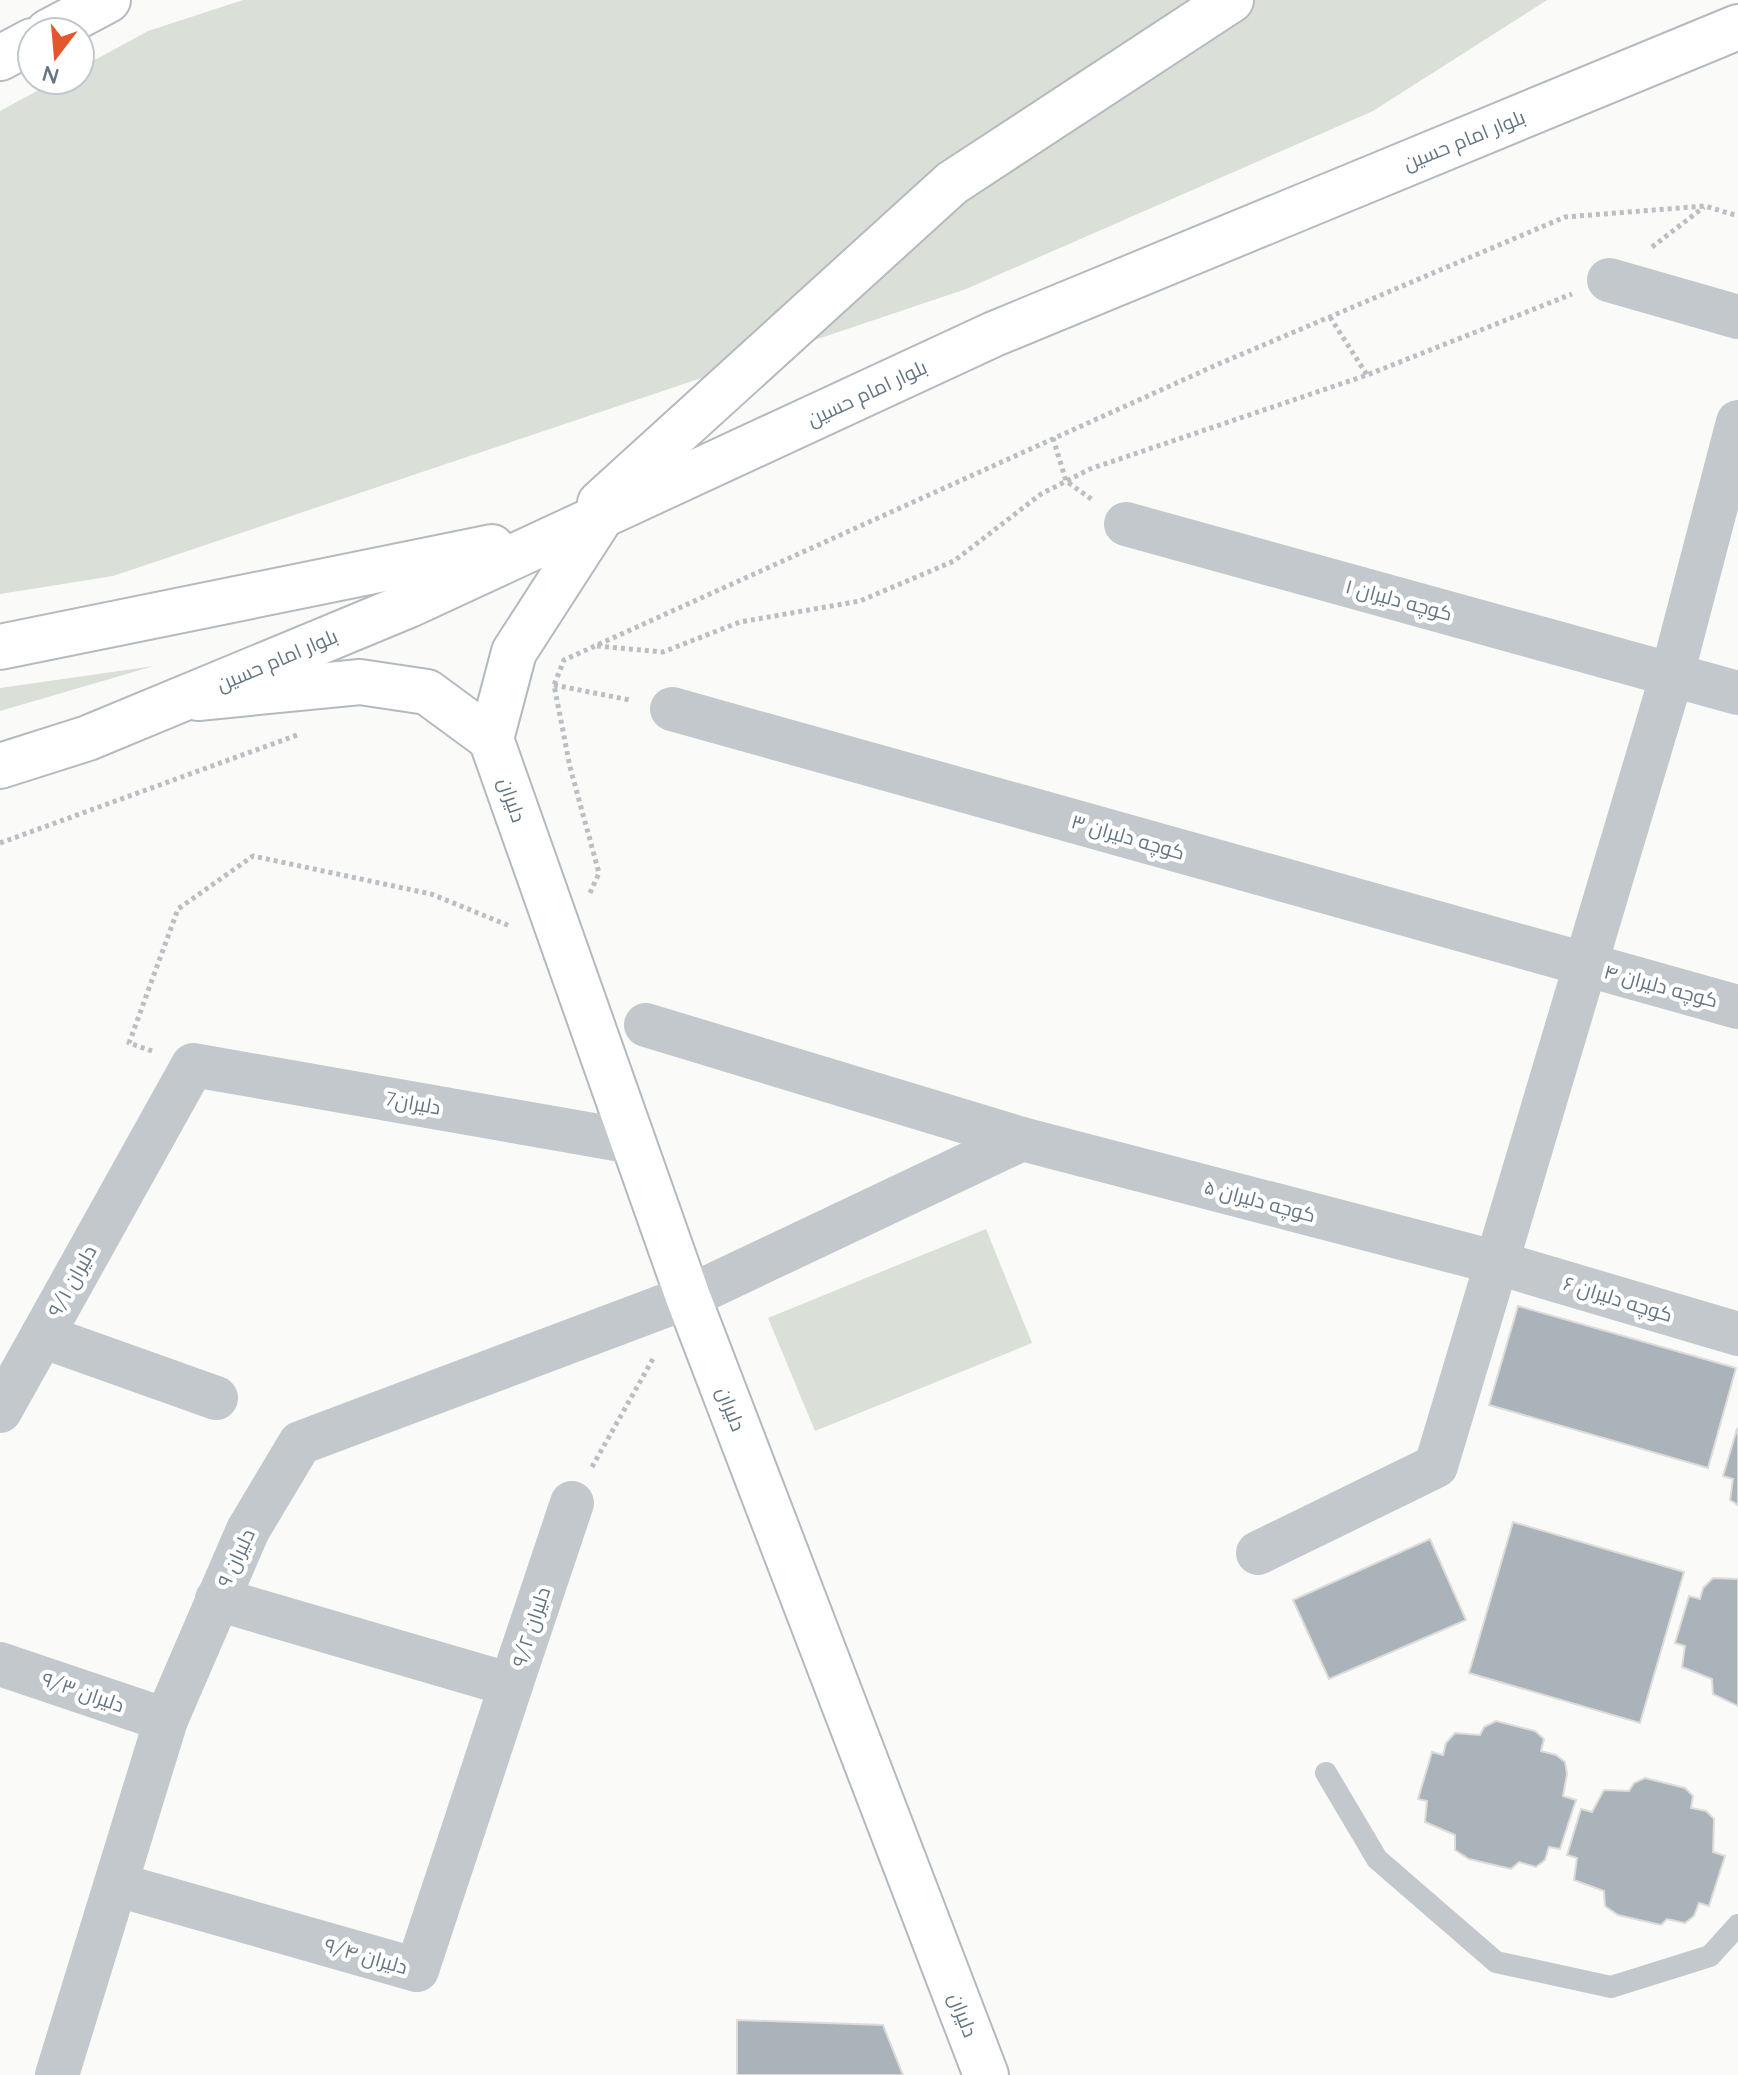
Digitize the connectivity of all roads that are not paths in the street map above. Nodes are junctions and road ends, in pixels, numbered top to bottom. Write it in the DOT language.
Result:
graph roads {
  1 [pos="108,0"];
  2 [pos="1231,0"];
  3 [pos="78,16"];
  4 [pos="1738,27"];
  5 [pos="1609,280"];
  6 [pos="1738,317"];
  7 [pos="1738,422"];
  8 [pos="584,524"];
  9 [pos="1126,524"];
  10 [pos="0,647"];
  11 [pos="1672,675"];
  12 [pos="1738,693"];
  13 [pos="179,700"];
  14 [pos="672,709"];
  15 [pos="491,739"];
  16 [pos="0,766"];
  17 [pos="1584,965"];
  18 [pos="1738,1007"];
  19 [pos="646,1025"];
  20 [pos="193,1065"];
  21 [pos="1022,1139"];
  22 [pos="633,1142"];
  23 [pos="1498,1263"];
  24 [pos="688,1297"];
  25 [pos="1738,1334"];
  26 [pos="42,1336"];
  27 [pos="216,1398"];
  28 [pos="0,1411"];
  29 [pos="572,1503"];
  30 [pos="1258,1553"];
  31 [pos="217,1599"];
  32 [pos="0,1664"];
  33 [pos="511,1685"];
  34 [pos="166,1720"];
  35 [pos="1326,1773"];
  36 [pos="118,1885"];
  37 [pos="1738,1925"];
  38 [pos="57,2075"];
  39 [pos="986,2075"];
  1 -- 3 [label="main road"];
  2 -- 8 [label="main road"];
  4 -- 8 [label="main road, بلوار امام حسین"];
  5 -- 6 [label="street"];
  7 -- 11 [label="street"];
  8 -- 10 [label="main road"];
  8 -- 13 [label="main road, بلوار امام حسین"];
  8 -- 15 [label="main road"];
  9 -- 11 [label="street, کوچه دلیران ۱"];
  11 -- 12 [label="street, کوچه دلیران ۱"];
  11 -- 17 [label="street"];
  13 -- 15 [label="main road"];
  13 -- 16 [label="main road, بلوار امام حسین"];
  14 -- 17 [label="street, کوچه دلیران ۳"];
  15 -- 22 [label="main road, دلیران"];
  17 -- 18 [label="street, کوچه دلیران ۴"];
  17 -- 23 [label="street"];
  19 -- 21 [label="street, کوچه دلیران ۵"];
  20 -- 22 [label="street, دلیران7"];
  20 -- 26 [label="street, دلیران ۹/۱"];
  21 -- 23 [label="street, کوچه دلیران ۵"];
  21 -- 24 [label="street"];
  22 -- 24 [label="main road, دلیران"];
  23 -- 25 [label="street, کوچه دلیران ۶"];
  23 -- 30 [label="street"];
  24 -- 31 [label="street, دلیران ۹"];
  24 -- 39 [label="main road, دلیران"];
  26 -- 27 [label="street, دلیران ۹/۱"];
  26 -- 28 [label="street"];
  29 -- 33 [label="street, دلیران ۹/۲"];
  31 -- 33 [label="street, دلیران ۹/۲"];
  31 -- 34 [label="street, دلیران ۹"];
  32 -- 34 [label="street, دلیران ۹/۳"];
  33 -- 36 [label="street, دلیران ۹/۴"];
  34 -- 36 [label="street, دلیران ۹"];
  35 -- 37 [label="lane"];
  36 -- 38 [label="street, دلیران ۹"];
}
